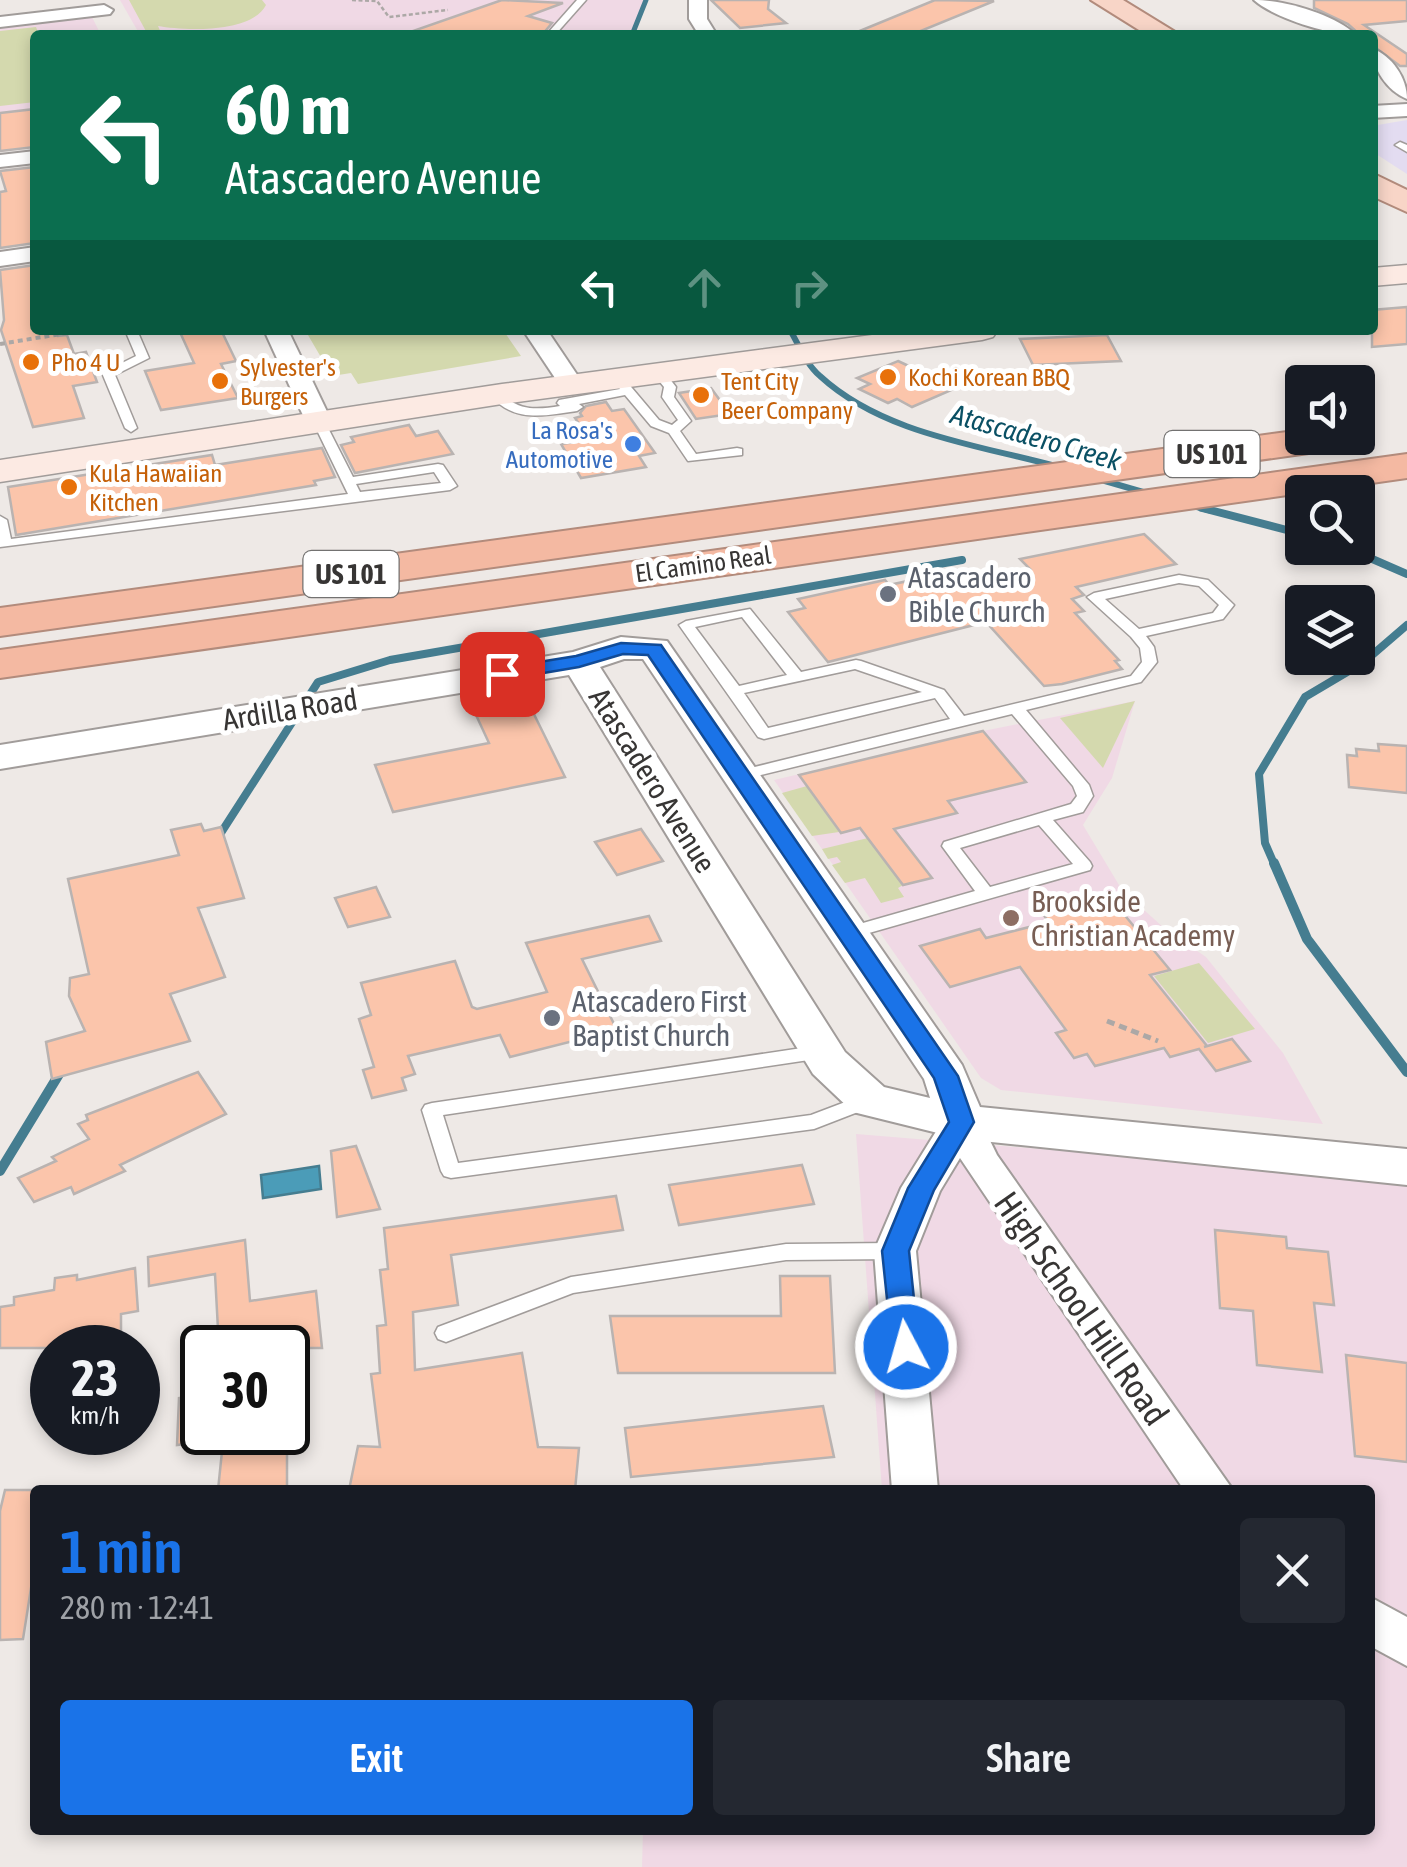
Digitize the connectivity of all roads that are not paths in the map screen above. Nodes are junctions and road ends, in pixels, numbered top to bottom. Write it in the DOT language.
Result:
graph roads {
  1 [pos="582,0"];
  2 [pos="698,0"];
  3 [pos="1104,0"];
  4 [pos="1263,0"];
  5 [pos="105,12"];
  6 [pos="0,22"];
  7 [pos="555,30"];
  8 [pos="705,30"];
  9 [pos="1158,30"];
  10 [pos="1340,30"];
  11 [pos="1378,57"];
  12 [pos="1407,93"];
  13 [pos="1407,110"];
  14 [pos="1378,112"];
  15 [pos="30,158"];
  16 [pos="0,162"];
  17 [pos="30,255"];
  18 [pos="0,259"];
  19 [pos="1407,274"];
  20 [pos="1378,276"];
  21 [pos="1407,292"];
  22 [pos="1378,293"];
  23 [pos="133,335"];
  24 [pos="278,335"];
  25 [pos="538,335"];
  26 [pos="779,335"];
  27 [pos="944,335"];
  28 [pos="658,372"];
  29 [pos="566,392"];
  30 [pos="621,393"];
  31 [pos="314,411"];
  32 [pos="131,428"];
  33 [pos="672,430"];
  34 [pos="1285,448"];
  35 [pos="0,452"];
  36 [pos="737,452"];
  37 [pos="1407,466"];
  38 [pos="0,471"];
  39 [pos="347,482"];
  40 [pos="1099,489"];
  41 [pos="1407,490"];
  42 [pos="1375,493"];
  43 [pos="356,497"];
  44 [pos="1285,502"];
  45 [pos="1172,503"];
  46 [pos="0,520"];
  47 [pos="702,525"];
  48 [pos="2,558"];
  49 [pos="484,596"];
  50 [pos="0,622"];
  51 [pos="1136,634"];
  52 [pos="579,662"];
  53 [pos="0,664"];
  54 [pos="796,677"];
  55 [pos="735,691"];
  56 [pos="940,693"];
  57 [pos="0,700"];
  58 [pos="1016,708"];
  59 [pos="960,722"];
  60 [pos="764,734"];
  61 [pos="0,758"];
  62 [pos="784,764"];
  63 [pos="740,775"];
  64 [pos="1042,818"];
  65 [pos="986,894"];
  66 [pos="848,933"];
  67 [pos="822,1052"];
  68 [pos="870,1100"];
  69 [pos="962,1122"];
  70 [pos="1407,1167"];
  71 [pos="896,1251"];
  72 [pos="446,1334"];
  73 [pos="915,1485"];
  74 [pos="1207,1485"];
  75 [pos="1375,1623"];
  76 [pos="1407,1644"];
  1 -- 7 [label="lane"];
  2 -- 8 [label="street"];
  3 -- 9 [label="main road"];
  4 -- 10 [label="street"];
  5 -- 6 [label="street"];
  11 -- 12 [label="street"];
  13 -- 14 [label="street"];
  15 -- 16 [label="street"];
  17 -- 18 [label="street"];
  19 -- 20 [label="main road"];
  21 -- 22 [label="main road"];
  23 -- 32 [label="lane"];
  24 -- 31 [label="street"];
  25 -- 29 [label="street"];
  26 -- 29 [label="main road"];
  27 -- 28 [label="main road"];
  28 -- 30 [label="main road"];
  28 -- 33 [label="lane"];
  29 -- 30 [label="main road"];
  29 -- 31 [label="main road"];
  29 -- 31 [label="main road"];
  30 -- 33 [label="lane"];
  31 -- 32 [label="main road"];
  31 -- 38 [label="main road"];
  31 -- 39 [label="lane"];
  32 -- 35 [label="main road"];
  33 -- 36 [label="lane"];
  34 -- 40 [label="highway, El Camino Real / US 101"];
  37 -- 45 [label="highway, US 101"];
  39 -- 43 [label="lane"];
  39 -- 43 [label="lane"];
  40 -- 45 [label="highway"];
  40 -- 47 [label="highway, El Camino Real / US 101"];
  40 -- 49 [label="highway, El Camino Real / US 101"];
  41 -- 42 [label="highway"];
  43 -- 48 [label="lane"];
  44 -- 45 [label="highway"];
  46 -- 48 [label="lane"];
  47 -- 48 [label="highway"];
  47 -- 50 [label="highway, El Camino Real / US 101"];
  49 -- 53 [label="highway, El Camino Real / US 101"];
  49 -- 57 [label="highway"];
  51 -- 51 [label="lane"];
  51 -- 58 [label="lane"];
  52 -- 61 [label="street, Ardilla Road"];
  52 -- 63 [label="street, Atascadero Avenue"];
  52 -- 67 [label="street, Atascadero Avenue"];
  54 -- 55 [label="lane"];
  54 -- 55 [label="lane"];
  54 -- 56 [label="lane"];
  55 -- 60 [label="lane"];
  56 -- 59 [label="lane"];
  56 -- 60 [label="lane"];
  58 -- 59 [label="lane"];
  58 -- 64 [label="lane"];
  59 -- 62 [label="lane"];
  60 -- 62 [label="lane"];
  62 -- 63 [label="lane"];
  63 -- 66 [label="street, Atascadero Avenue"];
  64 -- 65 [label="lane"];
  64 -- 65 [label="lane"];
  65 -- 66 [label="lane"];
  66 -- 69 [label="street, Atascadero Avenue"];
  67 -- 68 [label="street, Atascadero Avenue"];
  67 -- 68 [label="lane"];
  68 -- 69 [label="street"];
  69 -- 70 [label="street"];
  69 -- 71 [label="street"];
  69 -- 74 [label="street, High School Hill Road"];
  71 -- 72 [label="lane"];
  71 -- 73 [label="street"];
  75 -- 76 [label="street"];
}
